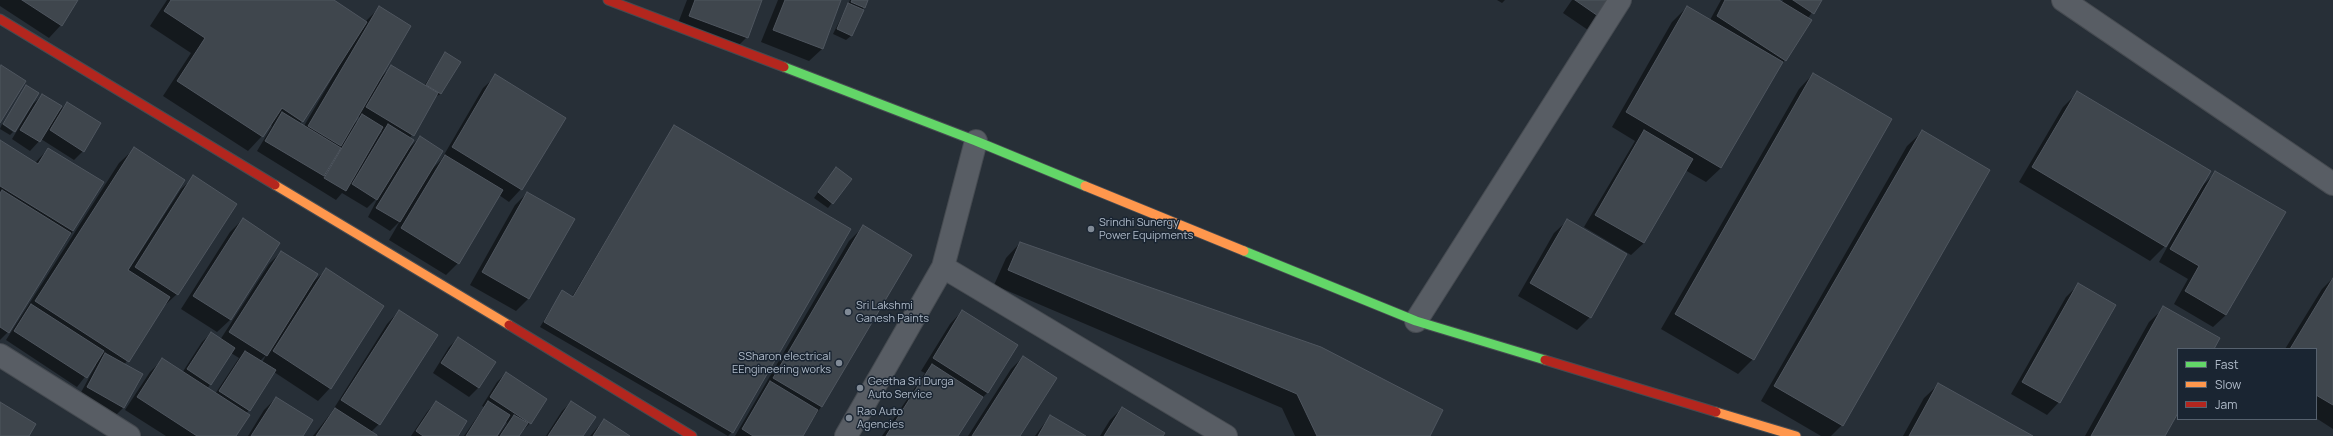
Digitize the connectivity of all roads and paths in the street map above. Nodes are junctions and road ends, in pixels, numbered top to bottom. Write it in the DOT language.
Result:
graph roads {
  1 [pos="608,0"];
  2 [pos="1620,0"];
  3 [pos="2063,0"];
  4 [pos="0,19"];
  5 [pos="976,141"];
  6 [pos="2333,184"];
  7 [pos="943,267"];
  8 [pos="1416,321"];
  9 [pos="0,355"];
  10 [pos="129,436"];
  11 [pos="692,436"];
  12 [pos="846,436"];
  13 [pos="1226,436"];
  14 [pos="1796,436"];
  1 -- 5 [label="street"];
  2 -- 8 [label="street"];
  3 -- 6 [label="street"];
  4 -- 11 [label="street"];
  5 -- 7 [label="street"];
  5 -- 8 [label="street"];
  7 -- 12 [label="street"];
  7 -- 13 [label="street"];
  8 -- 14 [label="street"];
  9 -- 10 [label="street"];
}
